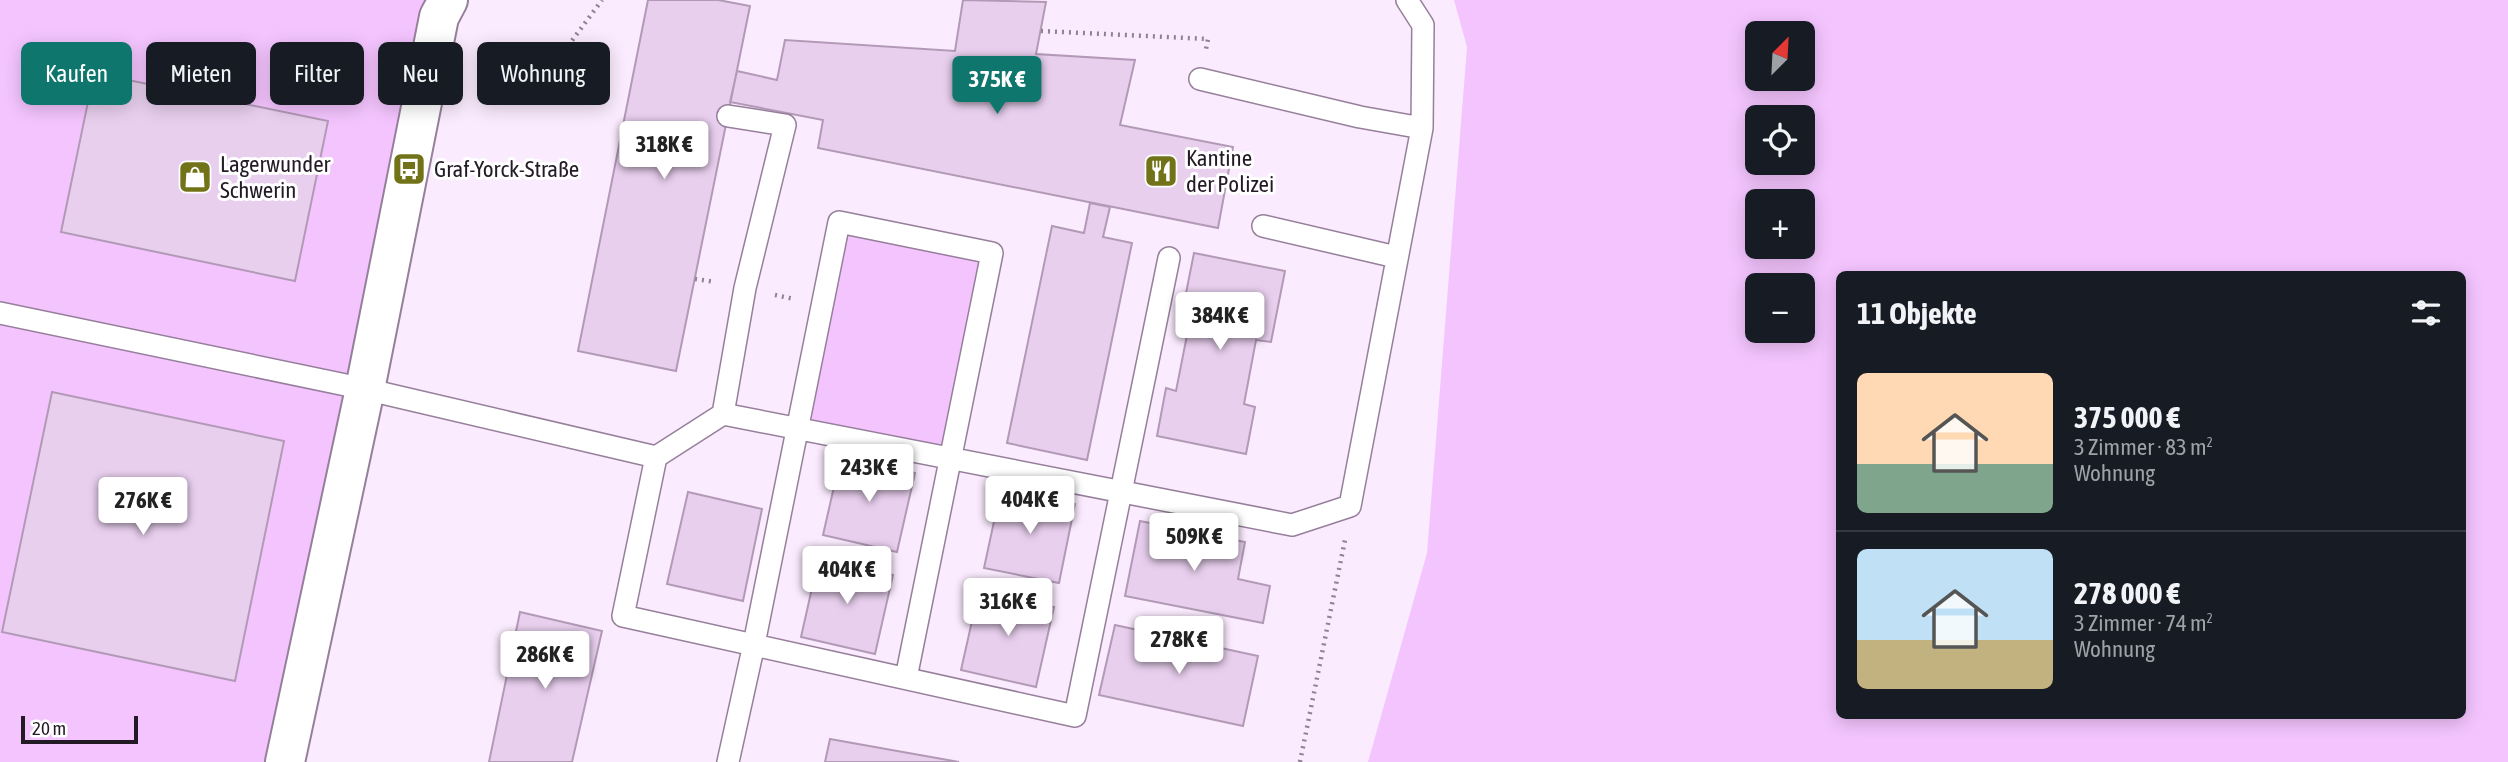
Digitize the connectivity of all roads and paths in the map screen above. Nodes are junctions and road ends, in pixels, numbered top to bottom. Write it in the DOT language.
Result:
graph roads {
  1 [pos="448,0"];
  2 [pos="601,0"];
  3 [pos="1407,0"];
  4 [pos="1041,31"];
  5 [pos="571,42"];
  6 [pos="1200,79"];
  7 [pos="727,116"];
  8 [pos="1422,128"];
  9 [pos="1262,226"];
  10 [pos="1396,257"];
  11 [pos="1169,258"];
  12 [pos="0,313"];
  13 [pos="365,389"];
  14 [pos="723,414"];
  15 [pos="798,429"];
  16 [pos="656,457"];
  17 [pos="951,460"];
  18 [pos="1121,492"];
  19 [pos="1344,545"];
  20 [pos="754,644"];
  21 [pos="906,678"];
  22 [pos="285,762"];
  23 [pos="728,762"];
  24 [pos="1300,762"];
  1 -- 13 [label="street"];
  2 -- 5 [label="path"];
  3 -- 8 [label="lane"];
  4 -- 6 [label="path"];
  6 -- 8 [label="lane"];
  7 -- 14 [label="lane"];
  8 -- 10 [label="lane"];
  9 -- 10 [label="lane"];
  10 -- 18 [label="lane"];
  11 -- 18 [label="lane"];
  12 -- 13 [label="lane"];
  13 -- 16 [label="lane"];
  13 -- 22 [label="street"];
  14 -- 15 [label="lane"];
  14 -- 16 [label="lane"];
  15 -- 17 [label="lane"];
  15 -- 17 [label="lane"];
  15 -- 20 [label="lane"];
  16 -- 20 [label="lane"];
  17 -- 18 [label="lane"];
  17 -- 21 [label="lane"];
  18 -- 21 [label="lane"];
  19 -- 24 [label="path"];
  20 -- 21 [label="lane"];
  20 -- 23 [label="lane"];
}
